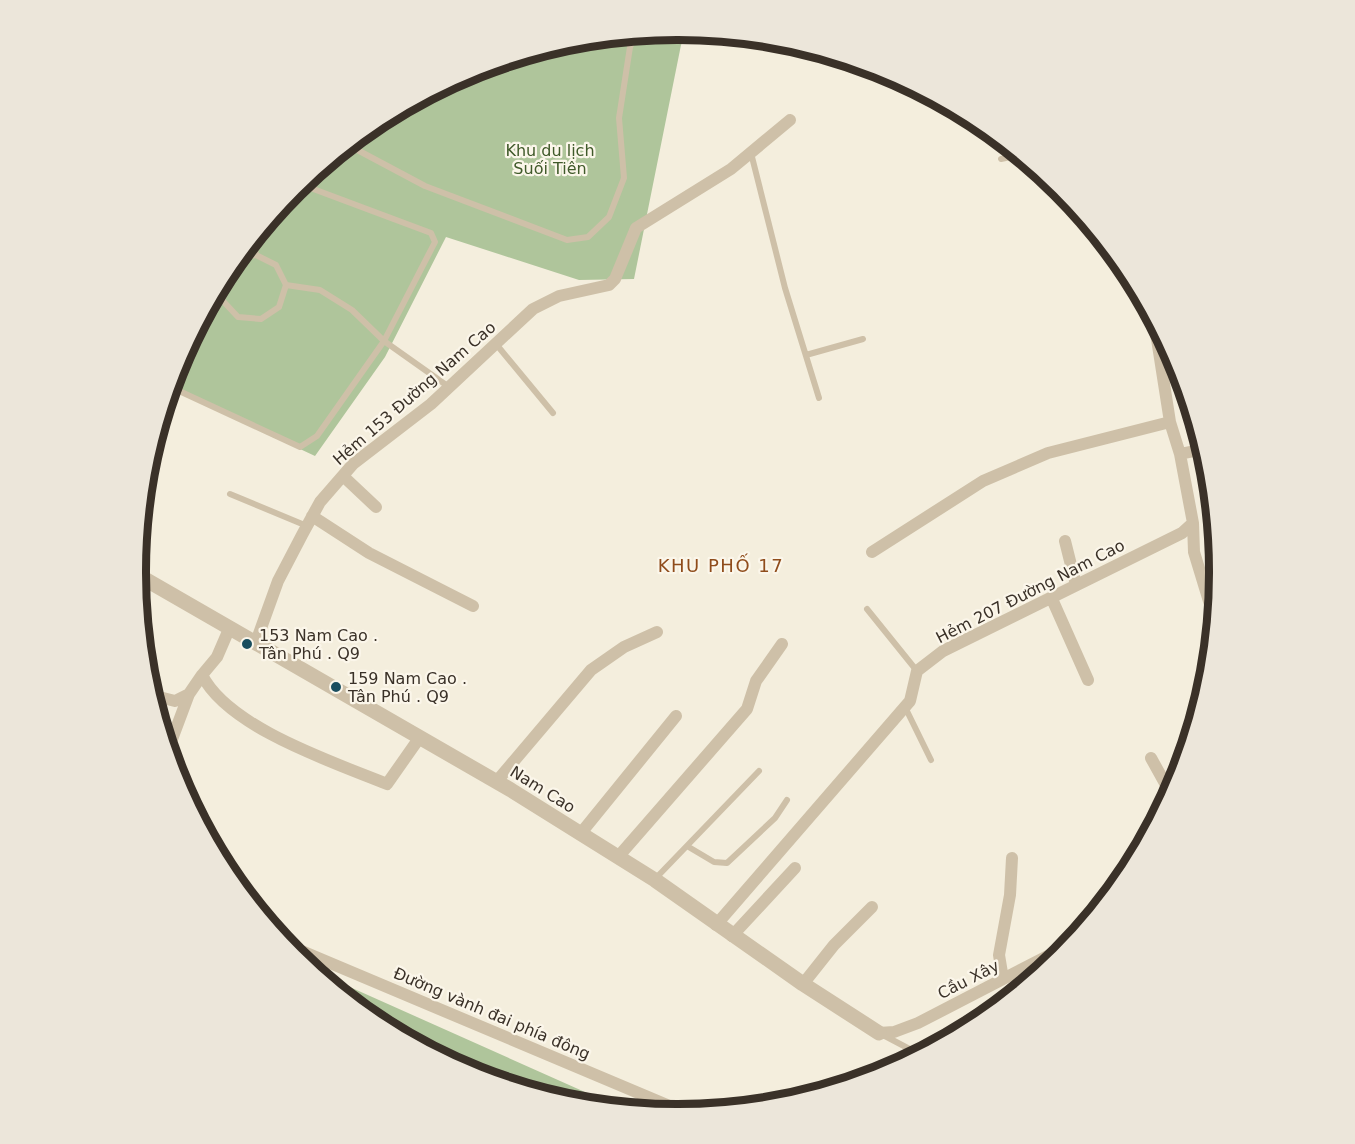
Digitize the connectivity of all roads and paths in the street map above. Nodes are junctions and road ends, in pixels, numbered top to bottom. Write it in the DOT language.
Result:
graph roads {
  1 [pos="632,43"];
  2 [pos="790,120"];
  3 [pos="356,149"];
  4 [pos="751,152"];
  5 [pos="1010,157"];
  6 [pos="1001,159"];
  7 [pos="310,188"];
  8 [pos="255,249"];
  9 [pos="256,255"];
  10 [pos="250,256"];
  11 [pos="285,285"];
  12 [pos="223,297"];
  13 [pos="863,339"];
  14 [pos="384,341"];
  15 [pos="496,344"];
  16 [pos="1158,346"];
  17 [pos="806,356"];
  18 [pos="449,388"];
  19 [pos="178,390"];
  20 [pos="819,398"];
  21 [pos="553,413"];
  22 [pos="1170,422"];
  23 [pos="1195,451"];
  24 [pos="1180,454"];
  25 [pos="342,476"];
  26 [pos="230,494"];
  27 [pos="376,507"];
  28 [pos="310,521"];
  29 [pos="1193,523"];
  30 [pos="1065,541"];
  31 [pos="872,552"];
  32 [pos="146,580"];
  33 [pos="1076,585"];
  34 [pos="1052,599"];
  35 [pos="1208,599"];
  36 [pos="473,606"];
  37 [pos="867,609"];
  38 [pos="230,627"];
  39 [pos="657,632"];
  40 [pos="256,642"];
  41 [pos="782,644"];
  42 [pos="917,671"];
  43 [pos="202,675"];
  44 [pos="1088,680"];
  45 [pos="189,694"];
  46 [pos="161,697"];
  47 [pos="905,707"];
  48 [pos="676,716"];
  49 [pos="420,737"];
  50 [pos="172,738"];
  51 [pos="1151,758"];
  52 [pos="931,760"];
  53 [pos="759,771"];
  54 [pos="496,781"];
  55 [pos="1165,783"];
  56 [pos="787,800"];
  57 [pos="581,833"];
  58 [pos="687,846"];
  59 [pos="618,857"];
  60 [pos="1012,858"];
  61 [pos="795,868"];
  62 [pos="655,880"];
  63 [pos="872,907"];
  64 [pos="716,925"];
  65 [pos="732,936"];
  66 [pos="308,954"];
  67 [pos="1041,959"];
  68 [pos="1003,979"];
  69 [pos="803,984"];
  70 [pos="879,1033"];
  71 [pos="911,1050"];
  72 [pos="664,1103"];
  1 -- 3 [label="lane"];
  2 -- 4 [label="street, Hẻm 153 Đường Nam Cao"];
  4 -- 15 [label="street, Hẻm 153 Đường Nam Cao"];
  4 -- 17 [label="lane"];
  5 -- 6 [label="lane"];
  7 -- 14 [label="lane"];
  8 -- 9 [label="lane"];
  9 -- 10 [label="lane"];
  9 -- 11 [label="lane"];
  11 -- 12 [label="lane"];
  11 -- 14 [label="lane"];
  13 -- 17 [label="lane"];
  14 -- 18 [label="lane"];
  14 -- 19 [label="lane"];
  15 -- 18 [label="street, Hẻm 153 Đường Nam Cao"];
  15 -- 21 [label="lane"];
  16 -- 22 [label="street"];
  17 -- 20 [label="lane"];
  18 -- 25 [label="street, Hẻm 153 Đường Nam Cao"];
  22 -- 24 [label="street"];
  22 -- 31 [label="street"];
  23 -- 24 [label="street"];
  24 -- 29 [label="street"];
  25 -- 27 [label="street"];
  25 -- 28 [label="street, Hẻm 153 Đường Nam Cao"];
  26 -- 28 [label="lane"];
  28 -- 36 [label="street"];
  28 -- 40 [label="street, Hẻm 153 Đường Nam Cao"];
  29 -- 33 [label="street, Hẻm 207 Đường Nam Cao"];
  29 -- 35 [label="street"];
  30 -- 33 [label="street"];
  32 -- 38 [label="street, Nam Cao"];
  33 -- 34 [label="street, Hẻm 207 Đường Nam Cao"];
  34 -- 42 [label="street, Hẻm 207 Đường Nam Cao"];
  34 -- 44 [label="street"];
  37 -- 42 [label="lane"];
  38 -- 40 [label="street, Nam Cao"];
  38 -- 43 [label="street"];
  39 -- 54 [label="street"];
  40 -- 49 [label="street, Nam Cao"];
  41 -- 59 [label="street"];
  42 -- 47 [label="street"];
  43 -- 45 [label="street"];
  43 -- 49 [label="street"];
  45 -- 46 [label="street"];
  45 -- 50 [label="street"];
  47 -- 52 [label="lane"];
  47 -- 64 [label="street"];
  48 -- 57 [label="street"];
  49 -- 54 [label="street, Nam Cao"];
  51 -- 55 [label="street"];
  53 -- 58 [label="lane"];
  54 -- 57 [label="street, Nam Cao"];
  56 -- 58 [label="lane"];
  57 -- 59 [label="street, Nam Cao"];
  58 -- 62 [label="lane"];
  59 -- 62 [label="street, Nam Cao"];
  60 -- 68 [label="street"];
  61 -- 65 [label="street"];
  62 -- 64 [label="street, Nam Cao"];
  63 -- 69 [label="street"];
  64 -- 65 [label="street, Nam Cao"];
  65 -- 69 [label="street, Nam Cao"];
  66 -- 72 [label="street, Đường vành đai phía đông"];
  67 -- 68 [label="street, Cầu Xây"];
  68 -- 70 [label="street, Cầu Xây"];
  69 -- 70 [label="street, Nam Cao"];
  70 -- 71 [label="lane, Nam Cao"];
}
